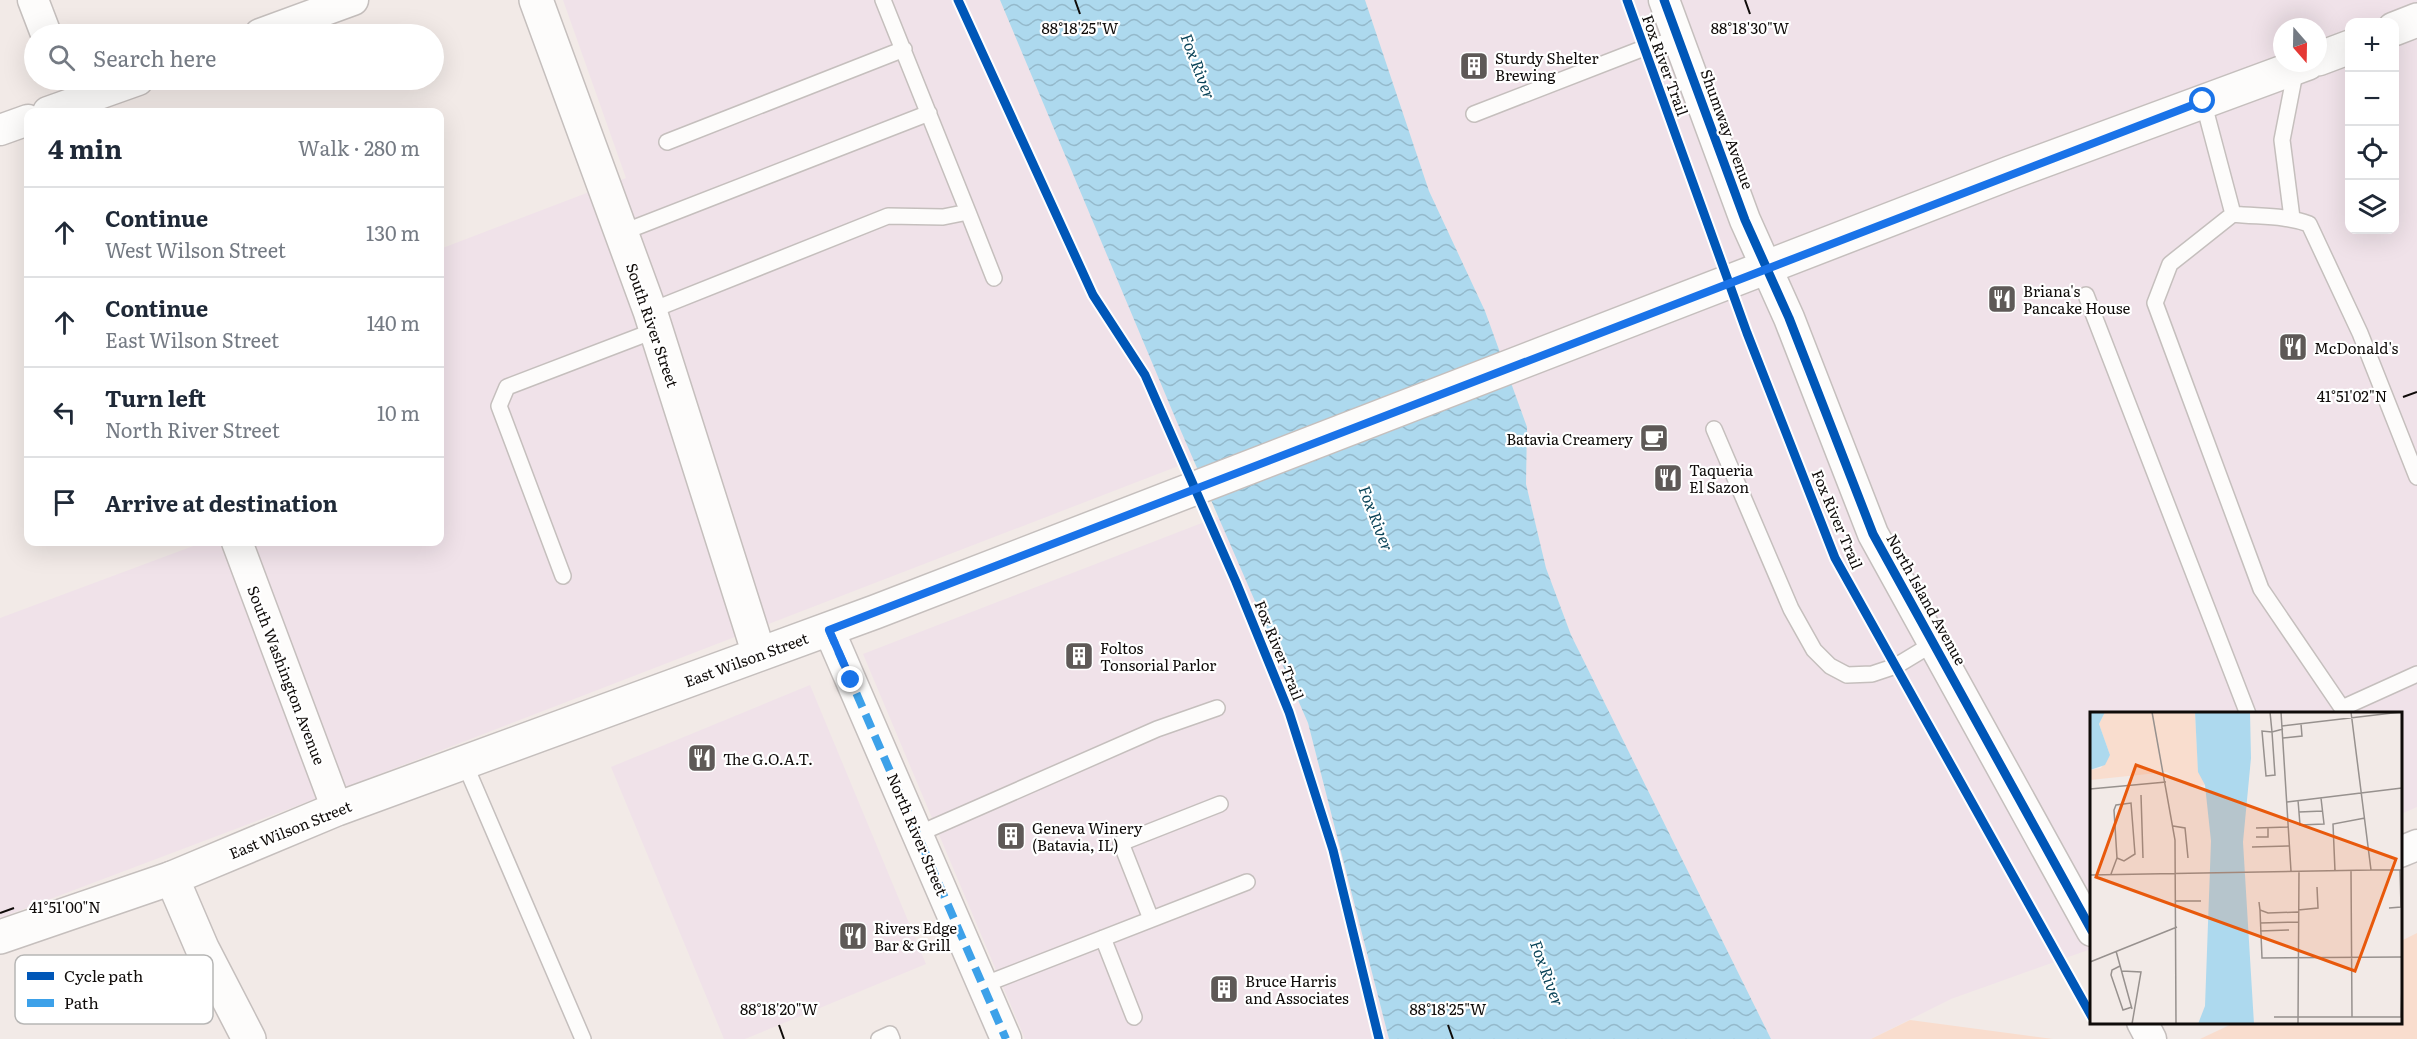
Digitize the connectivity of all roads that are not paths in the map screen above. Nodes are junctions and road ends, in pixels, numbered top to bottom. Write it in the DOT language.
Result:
graph roads {
  1 [pos="33,0"];
  2 [pos="353,0"];
  3 [pos="536,0"];
  4 [pos="883,0"];
  5 [pos="1664,0"];
  6 [pos="2417,20"];
  7 [pos="42,24"];
  8 [pos="287,24"];
  9 [pos="2399,27"];
  10 [pos="1678,39"];
  11 [pos="904,49"];
  12 [pos="2345,49"];
  13 [pos="2327,55"];
  14 [pos="2282,72"];
  15 [pos="2304,72"];
  16 [pos="105,90"];
  17 [pos="2203,101"];
  18 [pos="65,102"];
  19 [pos="929,114"];
  20 [pos="1474,114"];
  21 [pos="24,121"];
  22 [pos="0,130"];
  23 [pos="667,142"];
  24 [pos="968,212"];
  25 [pos="2233,214"];
  26 [pos="2292,218"];
  27 [pos="621,233"];
  28 [pos="1767,268"];
  29 [pos="994,278"];
  30 [pos="2086,295"];
  31 [pos="653,321"];
  32 [pos="1714,429"];
  33 [pos="2417,477"];
  34 [pos="238,546"];
  35 [pos="563,576"];
  36 [pos="829,630"];
  37 [pos="1934,643"];
  38 [pos="759,654"];
  39 [pos="2417,674"];
  40 [pos="1217,708"];
  41 [pos="2343,711"];
  42 [pos="2247,712"];
  43 [pos="464,762"];
  44 [pos="1220,804"];
  45 [pos="337,809"];
  46 [pos="918,834"];
  47 [pos="2417,844"];
  48 [pos="2402,851"];
  49 [pos="172,878"];
  50 [pos="1247,882"];
  51 [pos="1151,919"];
  52 [pos="2090,929"];
  53 [pos="0,937"];
  54 [pos="1103,938"];
  55 [pos="206,955"];
  56 [pos="213,969"];
  57 [pos="983,985"];
  58 [pos="1134,1017"];
  59 [pos="2143,1024"];
  60 [pos="249,1039"];
  61 [pos="583,1039"];
  62 [pos="879,1039"];
  63 [pos="892,1039"];
  64 [pos="1006,1039"];
  65 [pos="2151,1039"];
  1 -- 7 [label="street"];
  2 -- 8 [label="street"];
  3 -- 27 [label="main road, South River Street"];
  4 -- 11 [label="lane"];
  5 -- 10 [label="street, Shumway Avenue"];
  6 -- 9 [label="main road"];
  10 -- 20 [label="lane"];
  10 -- 28 [label="street, Shumway Avenue"];
  11 -- 19 [label="lane"];
  11 -- 23 [label="lane"];
  12 -- 13 [label="main road, East Wilson Street"];
  14 -- 17 [label="main road, East Wilson Street"];
  15 -- 26 [label="lane"];
  16 -- 18 [label="street"];
  17 -- 25 [label="lane"];
  17 -- 28 [label="main road, East Wilson Street"];
  19 -- 24 [label="lane"];
  19 -- 27 [label="lane"];
  21 -- 22 [label="street"];
  24 -- 29 [label="lane"];
  24 -- 31 [label="lane"];
  25 -- 26 [label="lane"];
  25 -- 41 [label="lane"];
  26 -- 33 [label="lane"];
  27 -- 31 [label="main road, South River Street"];
  28 -- 36 [label="main road, East Wilson Street"];
  28 -- 37 [label="street, North Island Avenue"];
  30 -- 42 [label="lane"];
  31 -- 35 [label="lane"];
  31 -- 38 [label="main road, South River Street"];
  32 -- 37 [label="lane"];
  34 -- 45 [label="street, South Washington Avenue"];
  36 -- 38 [label="main road, East Wilson Street"];
  36 -- 46 [label="street, North River Street"];
  37 -- 52 [label="street, North Island Avenue"];
  38 -- 43 [label="main road, East Wilson Street"];
  39 -- 41 [label="lane"];
  40 -- 46 [label="lane"];
  43 -- 45 [label="main road, East Wilson Street"];
  43 -- 61 [label="lane"];
  44 -- 51 [label="lane"];
  45 -- 49 [label="main road, East Wilson Street"];
  46 -- 57 [label="street, North River Street"];
  47 -- 48 [label="street"];
  49 -- 53 [label="main road, East Wilson Street"];
  49 -- 55 [label="main road"];
  50 -- 51 [label="lane"];
  51 -- 54 [label="lane"];
  54 -- 57 [label="lane"];
  54 -- 58 [label="lane"];
  56 -- 60 [label="main road"];
  57 -- 64 [label="street, North River Street"];
  59 -- 65 [label="street"];
  62 -- 63 [label="lane"];
}
